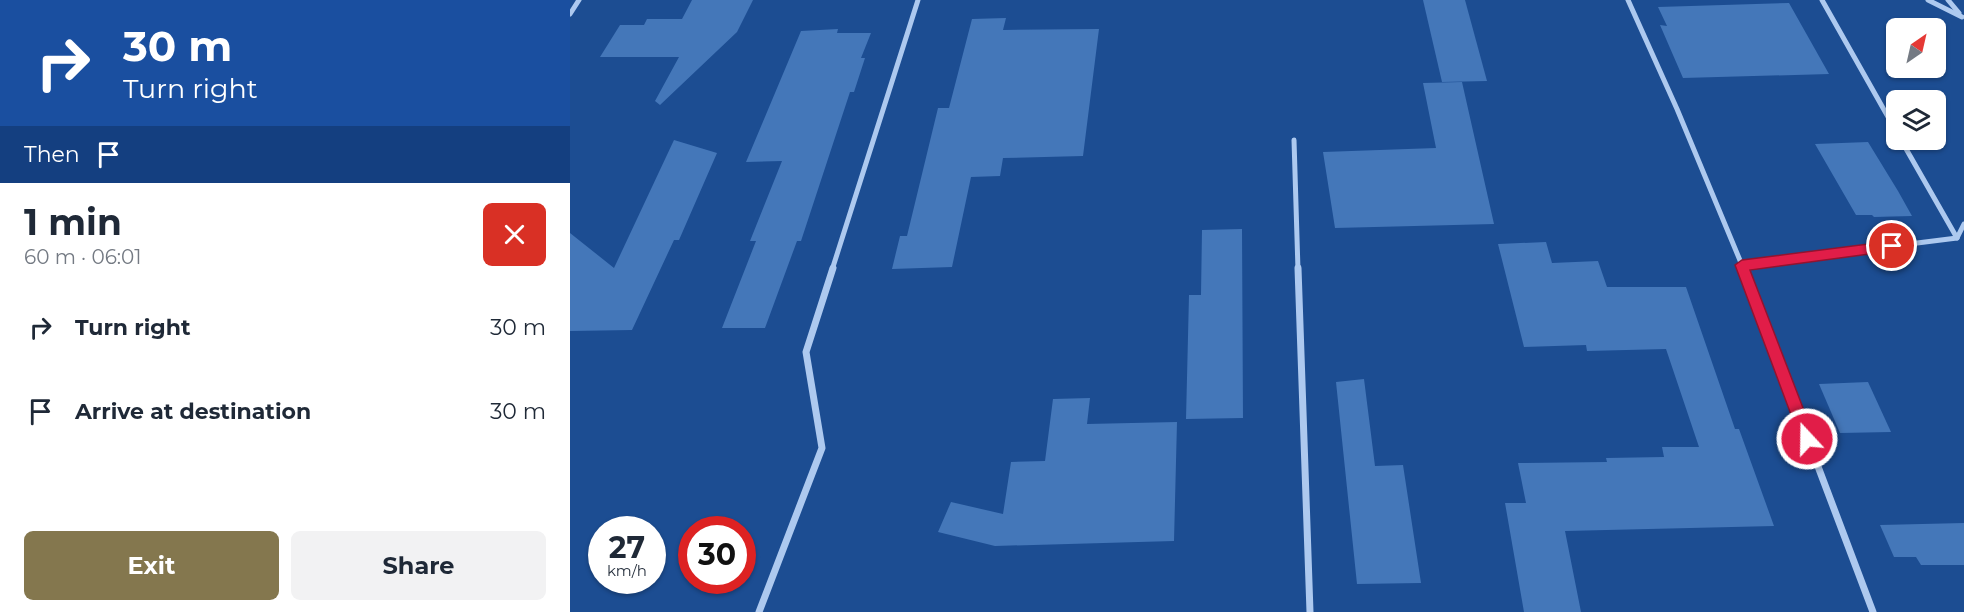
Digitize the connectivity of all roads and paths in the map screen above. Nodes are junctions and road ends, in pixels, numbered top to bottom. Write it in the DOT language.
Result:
graph roads {
  1 [pos="579,0"];
  2 [pos="918,0"];
  3 [pos="1628,0"];
  4 [pos="1822,0"];
  5 [pos="1928,0"];
  6 [pos="1948,0"];
  7 [pos="570,14"];
  8 [pos="1963,18"];
  9 [pos="1886,113"];
  10 [pos="1294,140"];
  11 [pos="1907,150"];
  12 [pos="1964,224"];
  13 [pos="1957,238"];
  14 [pos="1742,265"];
  15 [pos="759,612"];
  16 [pos="1310,612"];
  17 [pos="1872,612"];
  1 -- 7 [label="street"];
  2 -- 15 [label="street"];
  3 -- 14 [label="street"];
  4 -- 9 [label="street"];
  5 -- 8 [label="street"];
  6 -- 8 [label="street"];
  10 -- 16 [label="street"];
  11 -- 13 [label="street"];
  12 -- 13 [label="street"];
  13 -- 14 [label="street"];
  14 -- 17 [label="street"];
}
